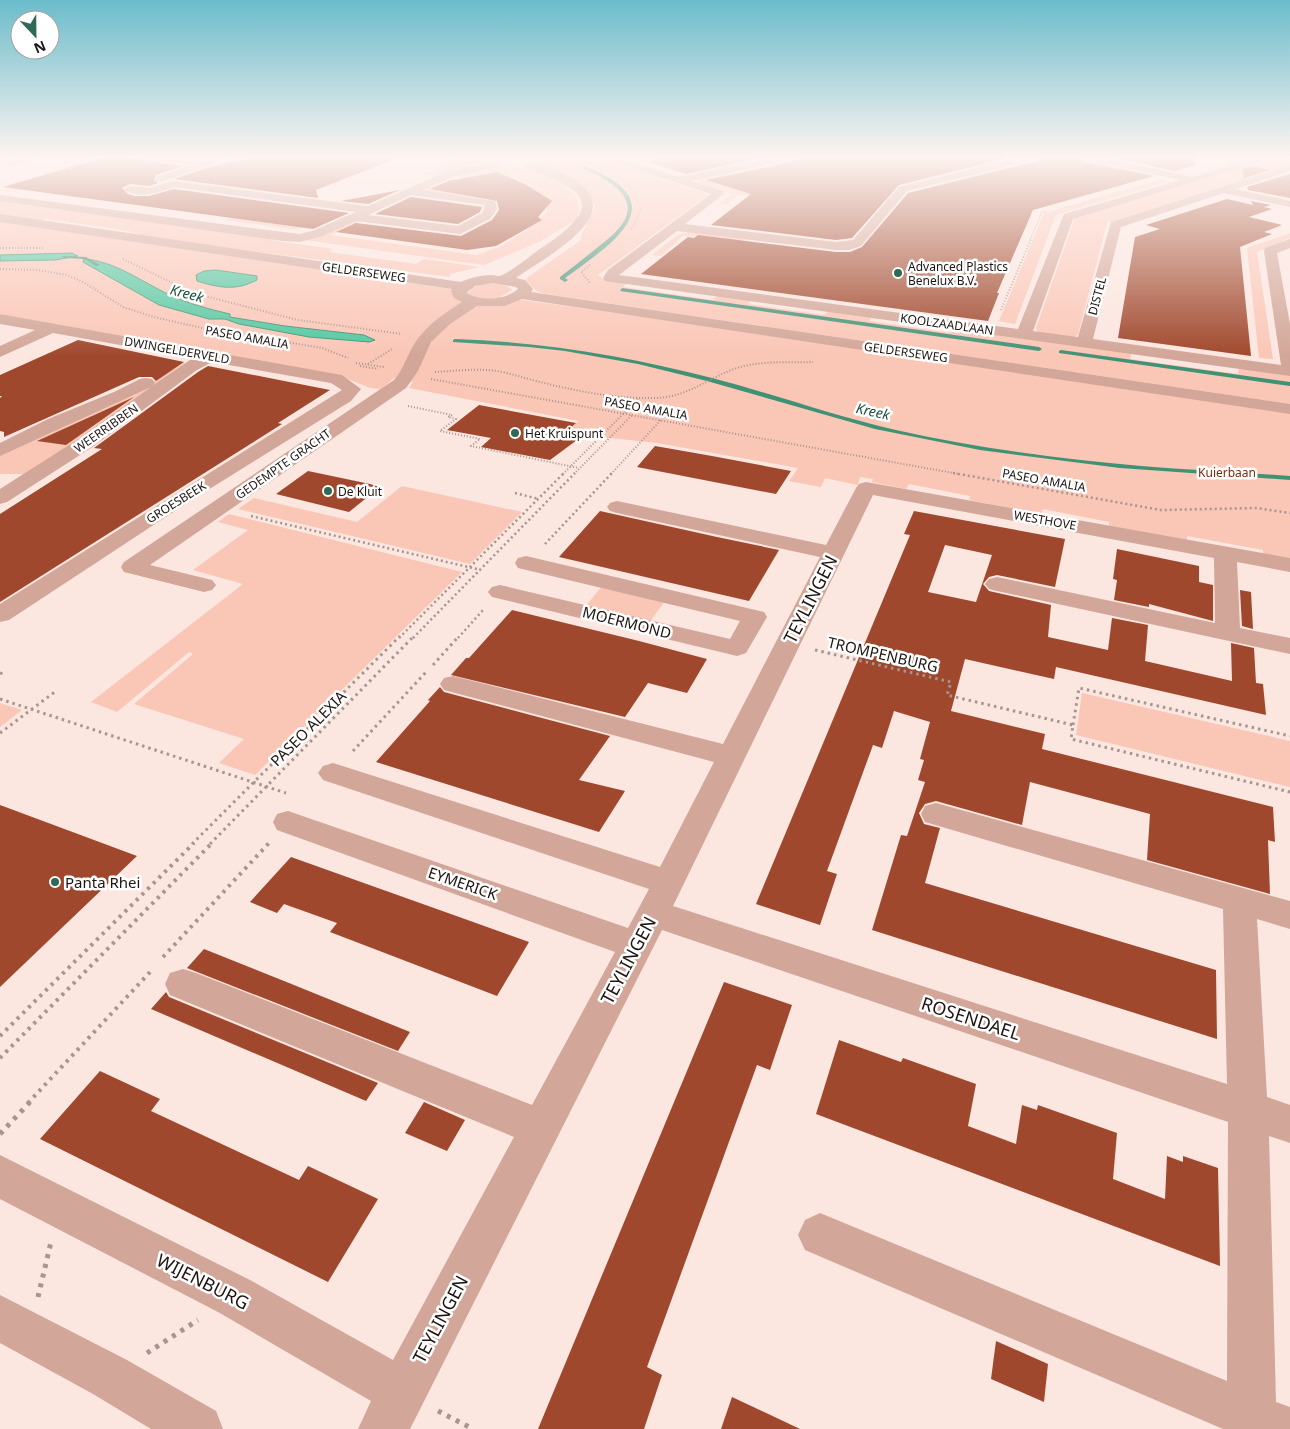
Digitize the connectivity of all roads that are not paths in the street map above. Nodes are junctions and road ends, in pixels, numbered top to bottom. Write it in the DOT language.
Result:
graph roads {
  1 [pos="39,224"];
  2 [pos="186,224"];
  3 [pos="339,224"];
  4 [pos="409,224"];
  5 [pos="474,224"];
  6 [pos="581,224"];
  7 [pos="679,224"];
  8 [pos="873,224"];
  9 [pos="1066,224"];
  10 [pos="1119,224"];
  11 [pos="675,227"];
  12 [pos="1290,243"];
  13 [pos="505,280"];
  14 [pos="462,286"];
  15 [pos="521,295"];
  16 [pos="474,301"];
  17 [pos="0,318"];
  18 [pos="45,326"];
  19 [pos="1024,335"];
  20 [pos="0,343"];
  21 [pos="1084,343"];
  22 [pos="0,352"];
  23 [pos="192,353"];
  24 [pos="211,356"];
  25 [pos="1290,370"];
  26 [pos="352,389"];
  27 [pos="1290,409"];
  28 [pos="0,450"];
  29 [pos="866,488"];
  30 [pos="0,498"];
  31 [pos="617,507"];
  32 [pos="1225,552"];
  33 [pos="833,553"];
  34 [pos="526,563"];
  35 [pos="1290,565"];
  36 [pos="494,582"];
  37 [pos="997,584"];
  38 [pos="204,586"];
  39 [pos="0,615"];
  40 [pos="1228,632"];
  41 [pos="746,633"];
  42 [pos="788,644"];
  43 [pos="1290,646"];
  44 [pos="453,684"];
  45 [pos="731,756"];
  46 [pos="333,773"];
  47 [pos="289,808"];
  48 [pos="936,814"];
  49 [pos="660,897"];
  50 [pos="1239,900"];
  51 [pos="1290,914"];
  52 [pos="636,945"];
  53 [pos="183,984"];
  54 [pos="1248,1110"];
  55 [pos="1290,1124"];
  56 [pos="540,1128"];
  57 [pos="0,1176"];
  58 [pos="820,1235"];
  59 [pos="15,1326"];
  60 [pos="392,1410"];
  61 [pos="1267,1423"];
  62 [pos="198,1429"];
  1 -- 14 [label="street, GELDERSEWEG"];
  2 -- 3 [label="street"];
  4 -- 5 [label="street"];
  6 -- 13 [label="street"];
  7 -- 11 [label="street"];
  8 -- 11 [label="street"];
  9 -- 19 [label="street"];
  10 -- 21 [label="street, DISTEL"];
  11 -- 19 [label="street, KOOLZAADLAAN"];
  12 -- 25 [label="street"];
  13 -- 14 [label="street"];
  13 -- 15 [label="street"];
  14 -- 16 [label="street"];
  15 -- 16 [label="street"];
  15 -- 27 [label="street, GELDERSEWEG"];
  16 -- 38 [label="street, GEDEMPTE GRACHT"];
  17 -- 18 [label="street, DWINGELDERVELD"];
  18 -- 20 [label="street"];
  18 -- 22 [label="street"];
  18 -- 23 [label="street, DWINGELDERVELD"];
  19 -- 21 [label="street, KOOLZAADLAAN"];
  21 -- 25 [label="street, KOOLZAADLAAN"];
  23 -- 24 [label="street, DWINGELDERVELD"];
  23 -- 28 [label="street, WEERRIBBEN"];
  24 -- 26 [label="street, DWINGELDERVELD"];
  24 -- 30 [label="street, WEERRIBBEN"];
  26 -- 39 [label="street, GROESBEEK"];
  29 -- 32 [label="street, WESTHOVE"];
  29 -- 33 [label="street, TEYLINGEN"];
  31 -- 33 [label="street"];
  32 -- 35 [label="street, WESTHOVE"];
  32 -- 40 [label="street"];
  33 -- 42 [label="street, TEYLINGEN"];
  34 -- 41 [label="street"];
  36 -- 41 [label="street, MOERMOND"];
  37 -- 40 [label="street"];
  40 -- 43 [label="street"];
  41 -- 42 [label="street"];
  42 -- 45 [label="street, TEYLINGEN"];
  44 -- 45 [label="street"];
  45 -- 49 [label="street, TEYLINGEN"];
  46 -- 49 [label="street"];
  47 -- 52 [label="street, EYMERICK"];
  48 -- 50 [label="street"];
  49 -- 52 [label="street, TEYLINGEN"];
  49 -- 54 [label="street, ROSENDAEL"];
  50 -- 51 [label="street"];
  50 -- 54 [label="street"];
  52 -- 56 [label="street, TEYLINGEN"];
  53 -- 56 [label="street"];
  54 -- 55 [label="street, ROSENDAEL"];
  54 -- 61 [label="street"];
  56 -- 60 [label="street, TEYLINGEN"];
  57 -- 60 [label="street, WIJENBURG"];
  58 -- 61 [label="street"];
  59 -- 62 [label="street"];
}
